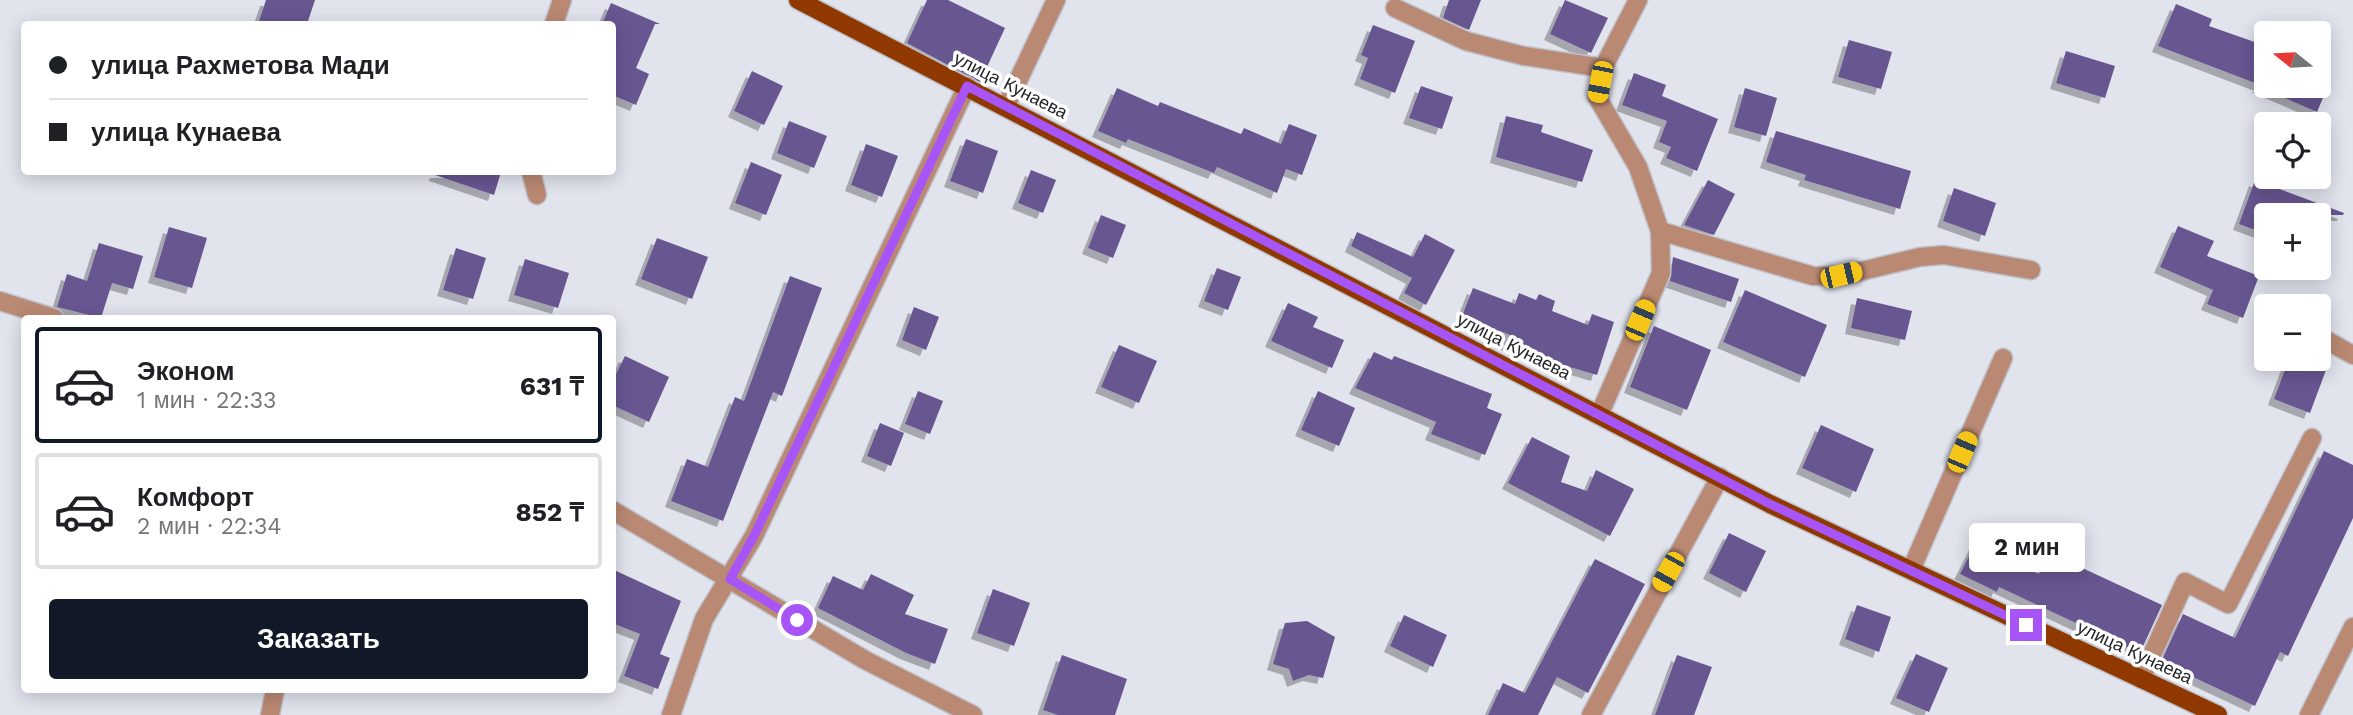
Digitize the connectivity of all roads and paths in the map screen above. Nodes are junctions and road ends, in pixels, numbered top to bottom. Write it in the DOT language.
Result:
graph roads {
  1 [pos="562,0"];
  2 [pos="798,0"];
  3 [pos="1056,0"];
  4 [pos="1638,0"];
  5 [pos="1395,8"];
  6 [pos="555,21"];
  7 [pos="1604,68"];
  8 [pos="967,86"];
  9 [pos="1006,106"];
  10 [pos="532,175"];
  11 [pos="537,195"];
  12 [pos="1660,231"];
  13 [pos="2032,270"];
  14 [pos="0,301"];
  15 [pos="44,315"];
  16 [pos="2331,342"];
  17 [pos="2353,355"];
  18 [pos="2003,358"];
  19 [pos="1600,413"];
  20 [pos="2312,438"];
  21 [pos="1720,477"];
  22 [pos="616,512"];
  23 [pos="1911,570"];
  24 [pos="730,579"];
  25 [pos="2353,627"];
  26 [pos="2141,679"];
  27 [pos="274,693"];
  28 [pos="270,715"];
  29 [pos="671,715"];
  30 [pos="972,715"];
  31 [pos="1591,715"];
  32 [pos="2218,715"];
  33 [pos="2309,715"];
  1 -- 6 [label="street"];
  2 -- 8 [label="main road, улица Кунаева"];
  3 -- 9 [label="street"];
  4 -- 7 [label="street"];
  5 -- 7 [label="street"];
  7 -- 12 [label="street"];
  8 -- 9 [label="main road, улица Кунаева"];
  8 -- 24 [label="street"];
  9 -- 19 [label="main road, улица Кунаева"];
  10 -- 11 [label="street"];
  12 -- 13 [label="street"];
  12 -- 19 [label="street"];
  14 -- 15 [label="street"];
  16 -- 17 [label="street"];
  18 -- 23 [label="street"];
  19 -- 21 [label="main road, улица Кунаева"];
  20 -- 26 [label="street"];
  21 -- 23 [label="main road, улица Кунаева"];
  21 -- 31 [label="street"];
  22 -- 24 [label="street"];
  23 -- 26 [label="main road, улица Кунаева"];
  24 -- 29 [label="street"];
  24 -- 30 [label="street"];
  25 -- 33 [label="street"];
  26 -- 32 [label="main road, улица Кунаева"];
  27 -- 28 [label="street"];
}
